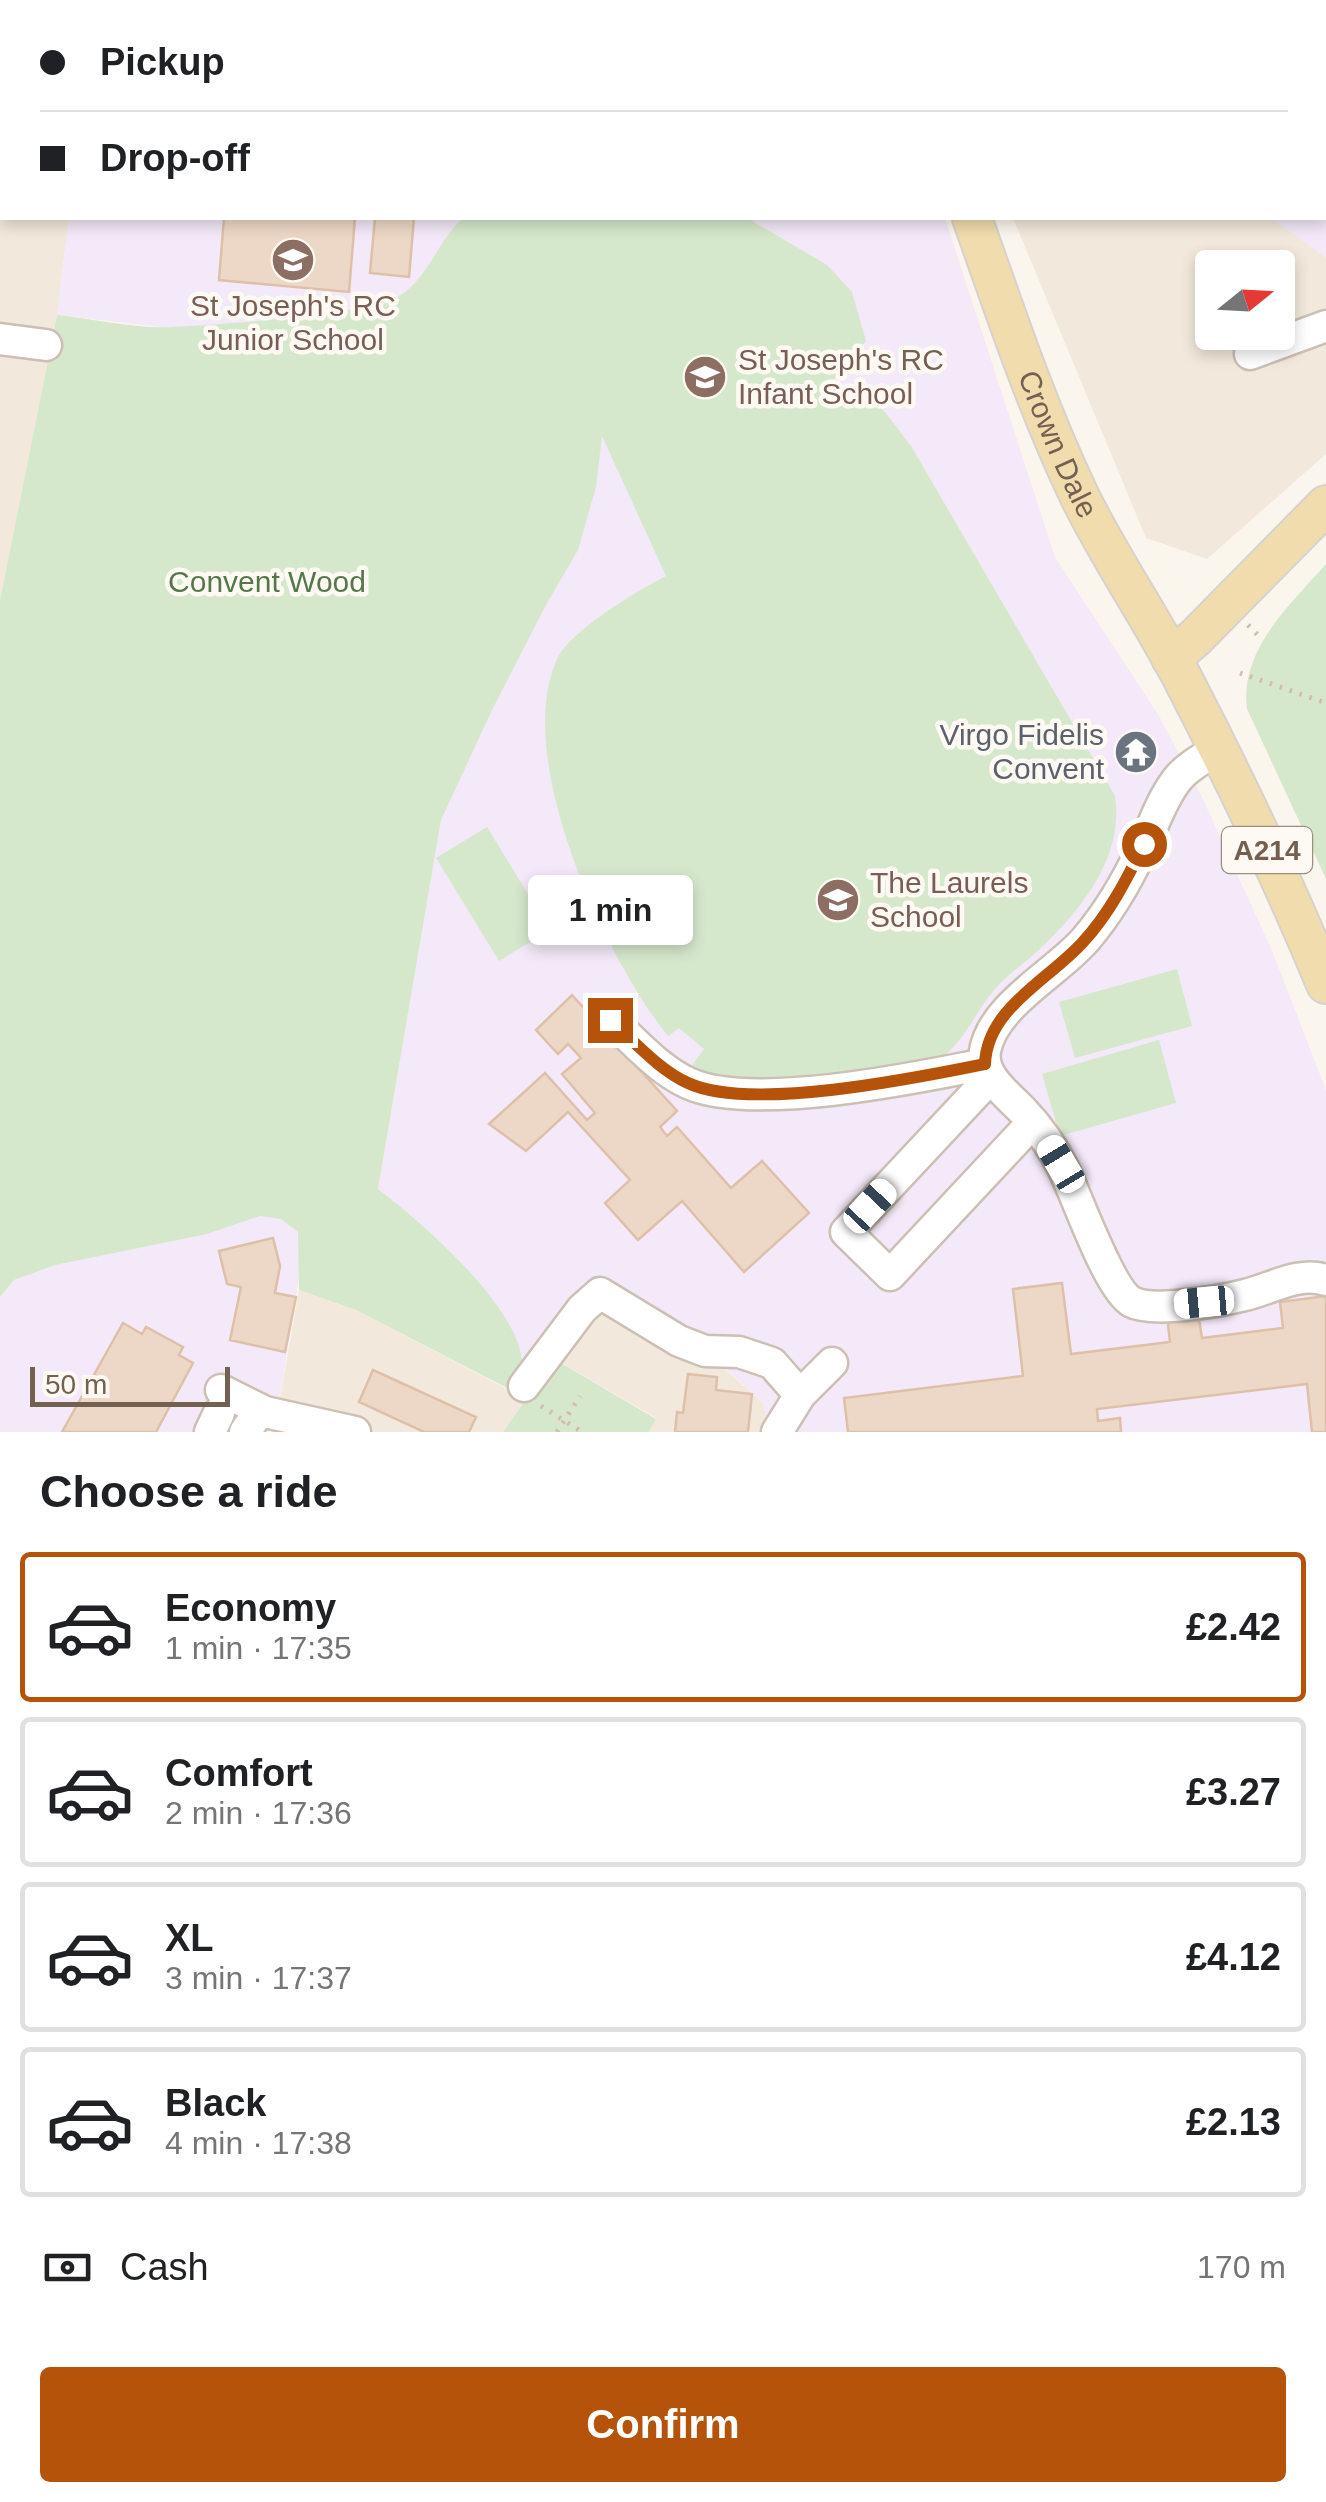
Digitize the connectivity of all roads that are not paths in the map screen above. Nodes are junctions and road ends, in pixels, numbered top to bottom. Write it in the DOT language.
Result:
graph roads {
  1 [pos="973,220"];
  2 [pos="1326,326"];
  3 [pos="0,339"];
  4 [pos="46,345"];
  5 [pos="1250,354"];
  6 [pos="1326,505"];
  7 [pos="1171,658"];
  8 [pos="1218,748"];
  9 [pos="1326,984"];
  10 [pos="610,1020"];
  11 [pos="988,1071"];
  12 [pos="1033,1122"];
  13 [pos="1326,1280"];
  14 [pos="832,1363"];
  15 [pos="524,1386"];
  16 [pos="800,1395"];
  17 [pos="217,1412"];
  18 [pos="255,1422"];
  19 [pos="356,1432"];
  20 [pos="777,1432"];
  1 -- 7 [label="main road, Crown Dale / A214"];
  2 -- 5 [label="street"];
  3 -- 4 [label="street"];
  6 -- 7 [label="main road"];
  7 -- 8 [label="main road, A214"];
  8 -- 9 [label="main road, A214"];
  8 -- 11 [label="street"];
  10 -- 11 [label="street"];
  11 -- 12 [label="street"];
  11 -- 12 [label="street"];
  12 -- 13 [label="street"];
  14 -- 16 [label="street"];
  15 -- 16 [label="street"];
  16 -- 20 [label="street"];
  17 -- 18 [label="street"];
  18 -- 19 [label="street"];
}
